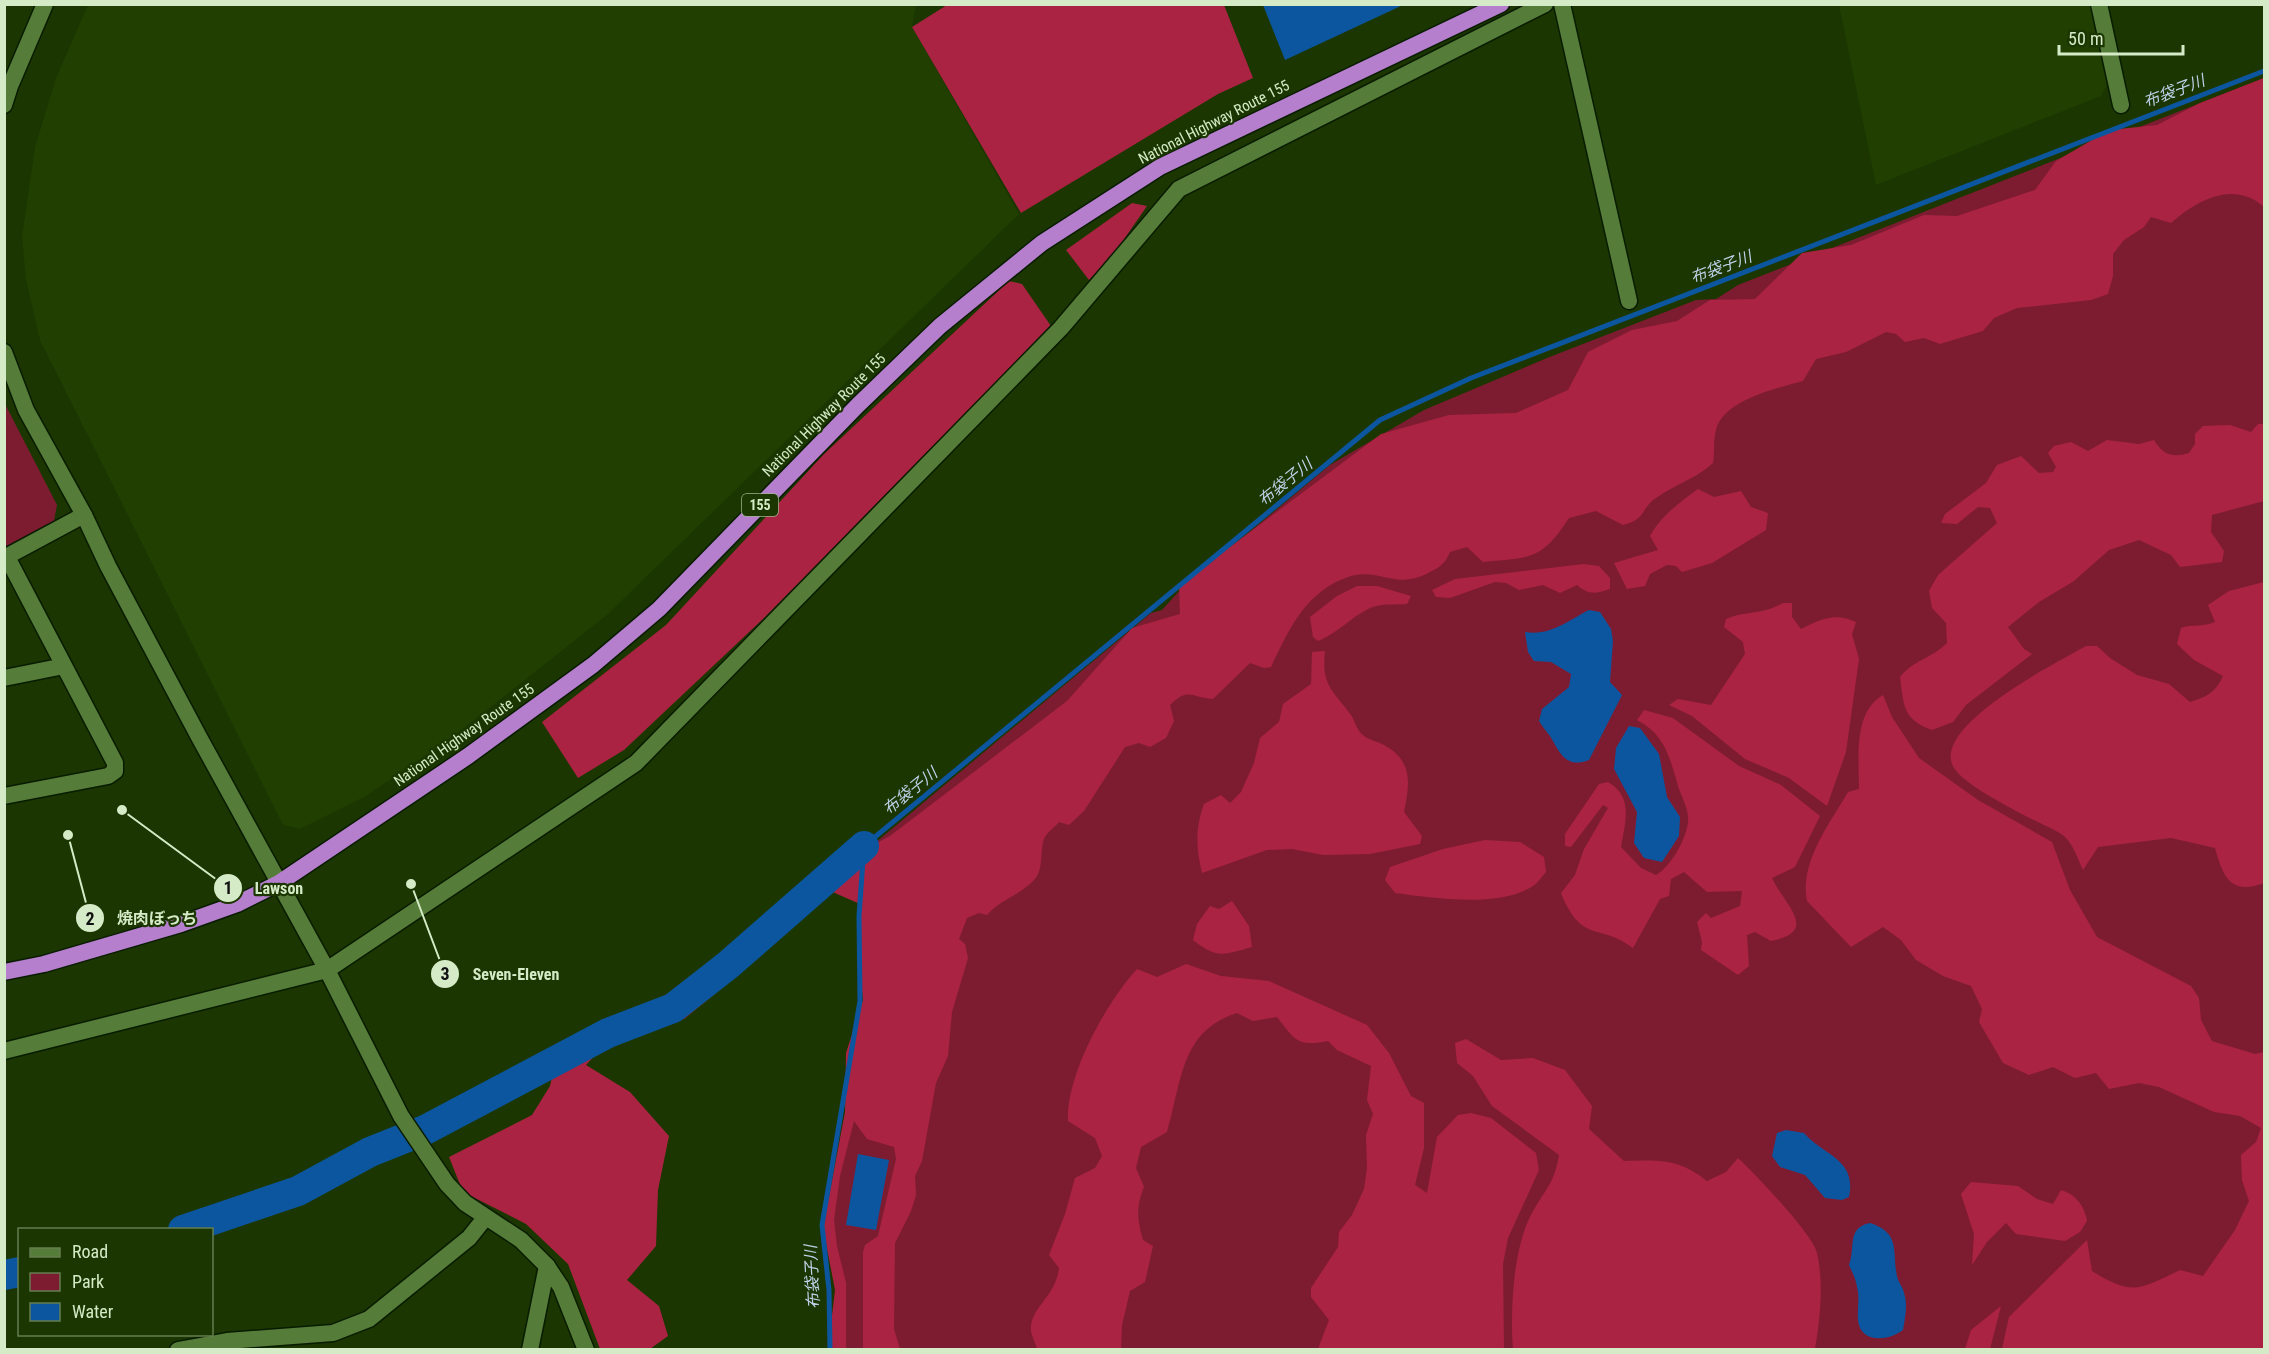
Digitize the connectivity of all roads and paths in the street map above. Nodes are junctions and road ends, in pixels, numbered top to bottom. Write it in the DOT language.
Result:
graph roads {
  1 [pos="45,4"];
  2 [pos="1501,4"];
  3 [pos="1545,4"];
  4 [pos="1562,4"];
  5 [pos="2099,4"];
  6 [pos="4,105"];
  7 [pos="2121,105"];
  8 [pos="1629,301"];
  9 [pos="4,352"];
  10 [pos="84,515"];
  11 [pos="6,557"];
  12 [pos="64,666"];
  13 [pos="4,678"];
  14 [pos="4,796"];
  15 [pos="279,883"];
  16 [pos="327,970"];
  17 [pos="4,972"];
  18 [pos="4,1051"];
  19 [pos="485,1218"];
  20 [pos="548,1266"];
  21 [pos="178,1350"];
  22 [pos="530,1350"];
  23 [pos="586,1350"];
  1 -- 6 [label="street"];
  2 -- 15 [label="highway, National Highway Route 155 / 155"];
  3 -- 16 [label="street"];
  4 -- 8 [label="street"];
  5 -- 7 [label="street"];
  9 -- 10 [label="street"];
  10 -- 11 [label="street"];
  10 -- 15 [label="street"];
  11 -- 12 [label="street"];
  12 -- 13 [label="street"];
  12 -- 14 [label="street"];
  15 -- 16 [label="street"];
  15 -- 17 [label="highway, National Highway Route 155 / 155"];
  16 -- 18 [label="street"];
  16 -- 19 [label="street"];
  19 -- 20 [label="street"];
  19 -- 21 [label="street"];
  20 -- 22 [label="street"];
  20 -- 23 [label="street"];
}
